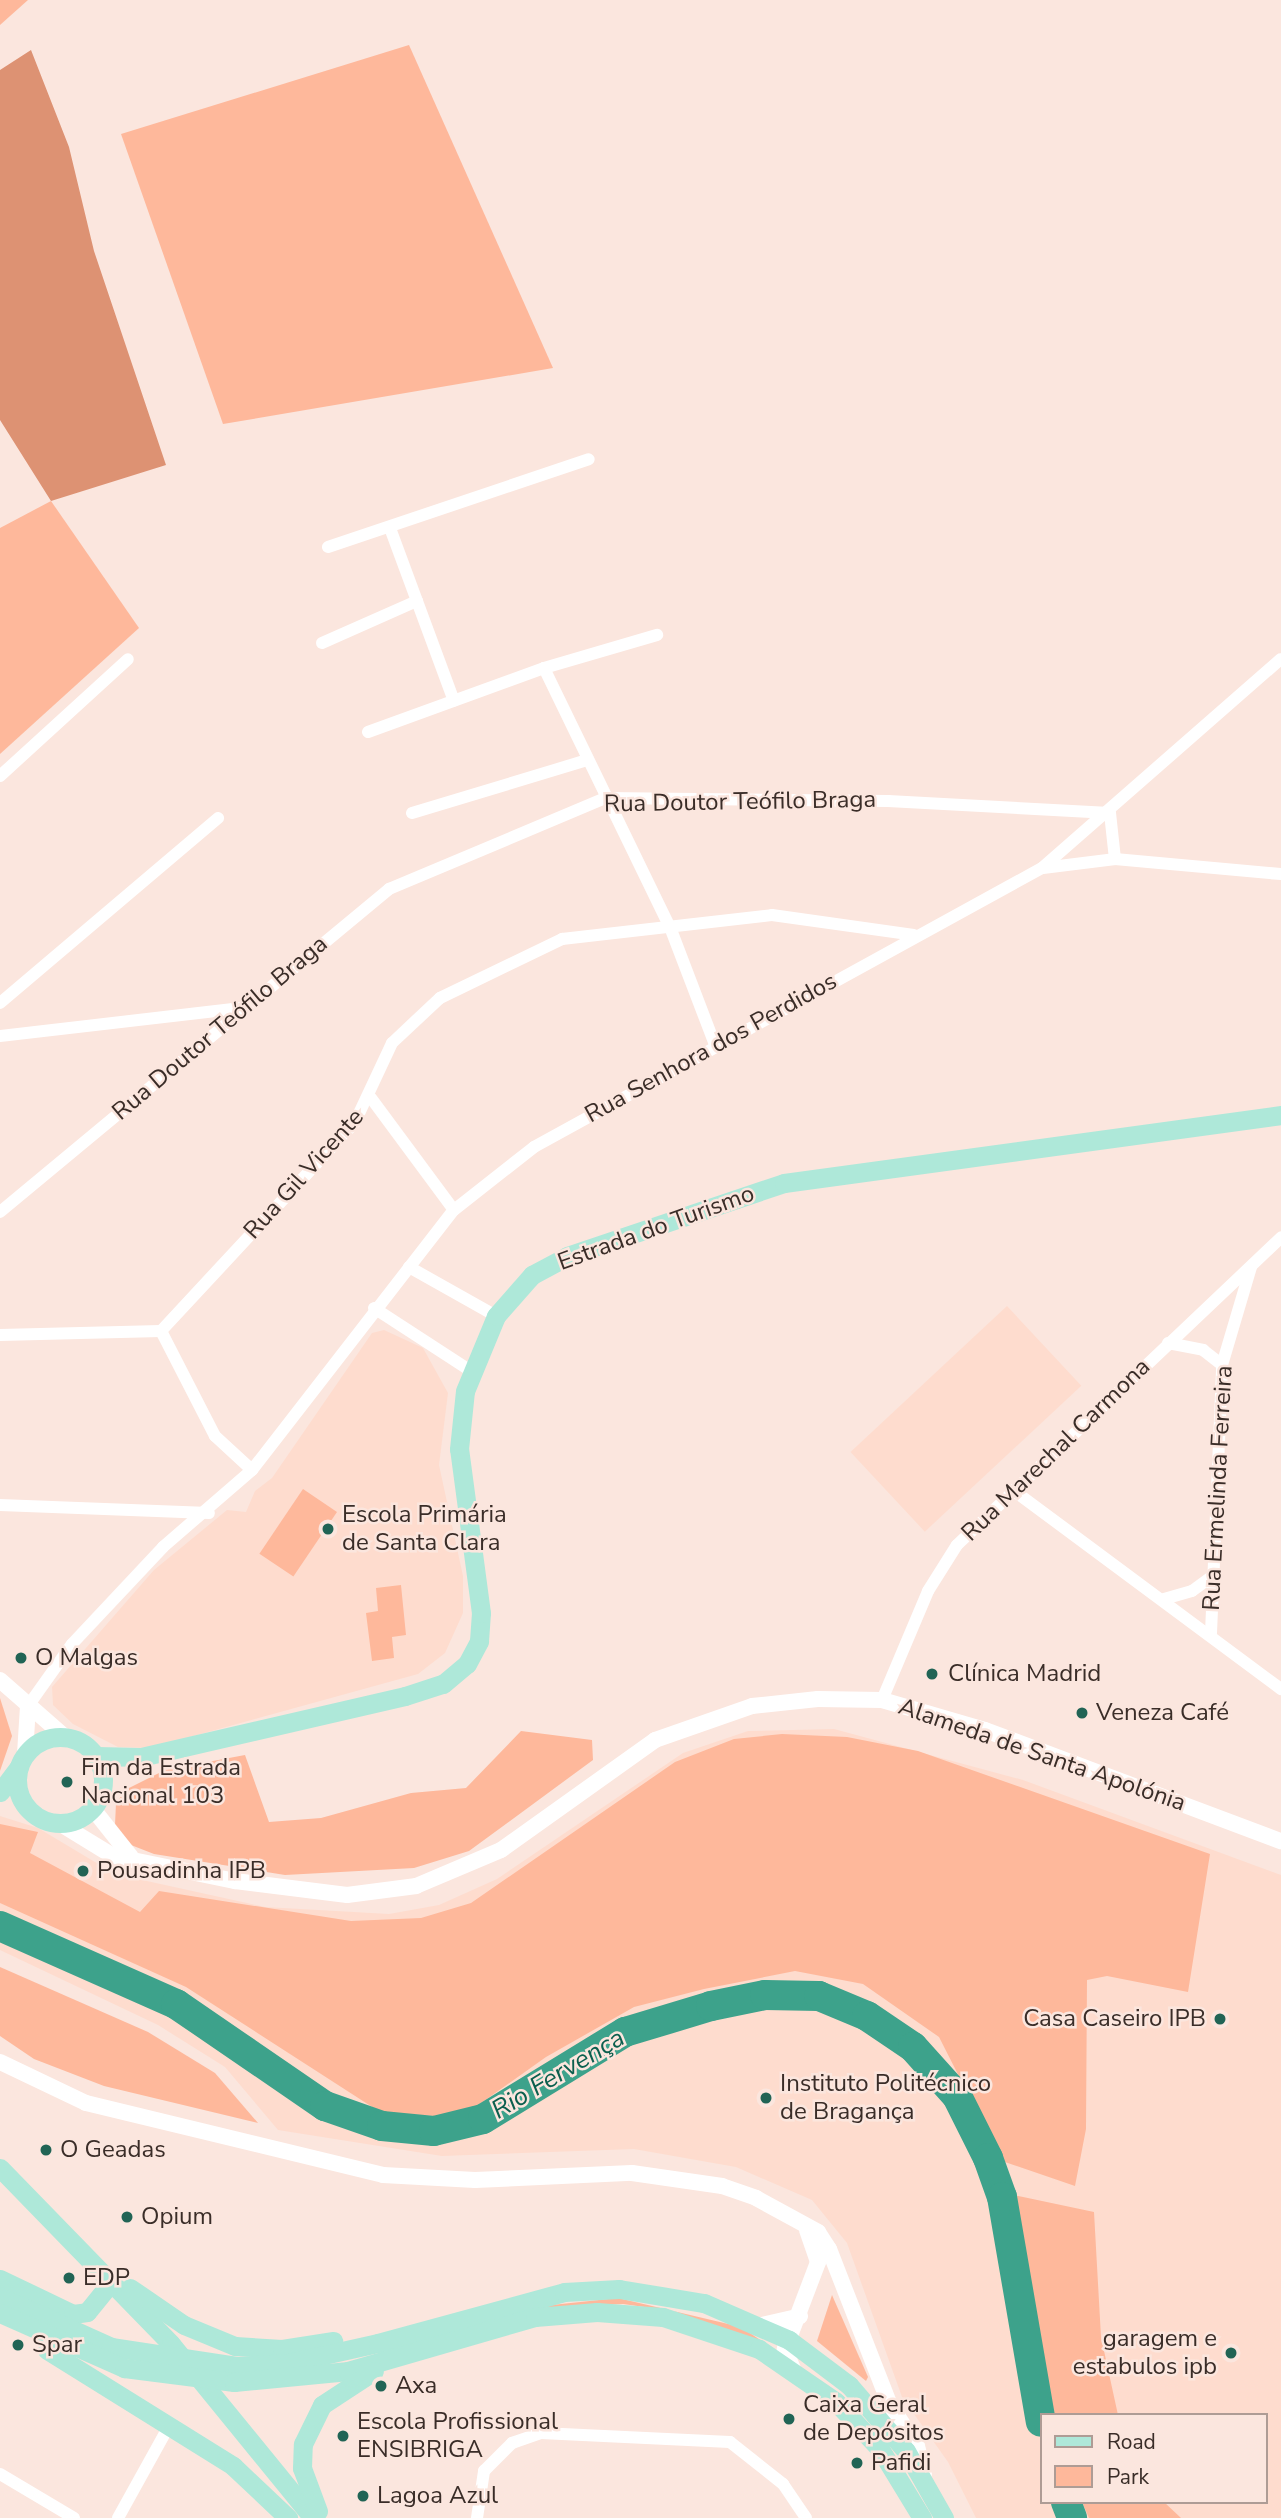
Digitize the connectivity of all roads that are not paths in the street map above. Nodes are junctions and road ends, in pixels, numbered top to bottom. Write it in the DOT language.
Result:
graph roads {
  1 [pos="589,459"];
  2 [pos="390,528"];
  3 [pos="328,547"];
  4 [pos="417,601"];
  5 [pos="657,635"];
  6 [pos="323,643"];
  7 [pos="128,659"];
  8 [pos="1281,659"];
  9 [pos="544,668"];
  10 [pos="454,701"];
  11 [pos="368,732"];
  12 [pos="587,760"];
  13 [pos="0,776"];
  14 [pos="606,798"];
  15 [pos="412,813"];
  16 [pos="1110,813"];
  17 [pos="218,818"];
  18 [pos="1115,859"];
  19 [pos="1042,868"];
  20 [pos="1281,874"];
  21 [pos="670,927"];
  22 [pos="914,935"];
  23 [pos="0,1003"];
  24 [pos="241,1008"];
  25 [pos="0,1036"];
  26 [pos="715,1045"];
  27 [pos="371,1098"];
  28 [pos="1281,1115"];
  29 [pos="454,1210"];
  30 [pos="0,1212"];
  31 [pos="1281,1237"];
  32 [pos="1252,1264"];
  33 [pos="410,1267"];
  34 [pos="374,1308"];
  35 [pos="496,1315"];
  36 [pos="161,1331"];
  37 [pos="0,1335"];
  38 [pos="1168,1343"];
  39 [pos="1222,1365"];
  40 [pos="471,1371"];
  41 [pos="252,1469"];
  42 [pos="1013,1490"];
  43 [pos="0,1505"];
  44 [pos="209,1513"];
  45 [pos="1214,1575"];
  46 [pos="1164,1599"];
  47 [pos="1211,1633"];
  48 [pos="0,1680"];
  49 [pos="1281,1689"];
  50 [pos="882,1700"];
  51 [pos="28,1706"];
  52 [pos="65,1737"];
  53 [pos="96,1756"];
  54 [pos="141,1757"];
  55 [pos="22,1760"];
  56 [pos="103,1787"];
  57 [pos="0,1791"];
  58 [pos="0,1799"];
  59 [pos="25,1805"];
  60 [pos="93,1809"];
  61 [pos="59,1824"];
  62 [pos="1281,1841"];
  63 [pos="136,1860"];
  64 [pos="0,2062"];
  65 [pos="0,2168"];
  66 [pos="805,2224"];
  67 [pos="0,2280"];
  68 [pos="112,2281"];
  69 [pos="0,2297"];
  70 [pos="0,2313"];
  71 [pos="800,2316"];
  72 [pos="0,2319"];
  73 [pos="762,2325"];
  74 [pos="49,2331"];
  75 [pos="789,2340"];
  76 [pos="378,2343"];
  77 [pos="403,2354"];
  78 [pos="793,2369"];
  79 [pos="170,2424"];
  80 [pos="0,2474"];
  81 [pos="927,2485"];
  82 [pos="74,2518"];
  83 [pos="118,2518"];
  84 [pos="288,2518"];
  85 [pos="303,2518"];
  86 [pos="313,2518"];
  87 [pos="321,2518"];
  88 [pos="477,2518"];
  89 [pos="806,2518"];
  90 [pos="922,2518"];
  91 [pos="944,2518"];
  1 -- 2 [label="street"];
  2 -- 3 [label="street"];
  2 -- 4 [label="street"];
  4 -- 6 [label="street"];
  4 -- 10 [label="street"];
  5 -- 9 [label="street"];
  7 -- 13 [label="street"];
  8 -- 16 [label="street, Rua Senhora dos Perdidos"];
  9 -- 10 [label="street"];
  9 -- 12 [label="street"];
  10 -- 11 [label="street"];
  12 -- 14 [label="street"];
  12 -- 15 [label="street"];
  14 -- 16 [label="street, Rua Doutor Teófilo Braga"];
  14 -- 21 [label="street"];
  14 -- 24 [label="street, Rua Doutor Teófilo Braga"];
  16 -- 18 [label="street"];
  16 -- 19 [label="street, Rua Senhora dos Perdidos"];
  17 -- 23 [label="street"];
  18 -- 19 [label="street"];
  18 -- 20 [label="street"];
  19 -- 22 [label="street, Rua Senhora dos Perdidos"];
  21 -- 22 [label="street, Rua Gil Vicente"];
  21 -- 26 [label="street"];
  21 -- 27 [label="street, Rua Gil Vicente"];
  22 -- 26 [label="street, Rua Senhora dos Perdidos"];
  24 -- 25 [label="street"];
  24 -- 30 [label="street, Rua Doutor Teófilo Braga"];
  26 -- 29 [label="street, Rua Senhora dos Perdidos"];
  27 -- 29 [label="street"];
  27 -- 36 [label="street, Rua Gil Vicente"];
  28 -- 35 [label="main road, Estrada do Turismo"];
  29 -- 33 [label="street, Rua Senhora dos Perdidos"];
  31 -- 32 [label="street, Rua Marechal Carmona"];
  32 -- 38 [label="street, Rua Marechal Carmona"];
  32 -- 39 [label="street, Rua Ermelinda Ferreira"];
  33 -- 34 [label="street, Rua Senhora dos Perdidos"];
  33 -- 35 [label="street"];
  34 -- 40 [label="street"];
  34 -- 41 [label="street, Rua Senhora dos Perdidos"];
  35 -- 40 [label="main road, Estrada do Turismo"];
  36 -- 37 [label="street"];
  36 -- 41 [label="street"];
  38 -- 39 [label="street"];
  38 -- 42 [label="street, Rua Marechal Carmona"];
  39 -- 45 [label="street, Rua Ermelinda Ferreira"];
  40 -- 54 [label="main road, Estrada do Turismo"];
  41 -- 44 [label="street, Rua Senhora dos Perdidos"];
  42 -- 46 [label="street"];
  42 -- 50 [label="street, Rua Marechal Carmona"];
  43 -- 44 [label="street"];
  44 -- 51 [label="street, Rua Senhora dos Perdidos"];
  45 -- 46 [label="street"];
  45 -- 47 [label="street, Rua Ermelinda Ferreira"];
  46 -- 47 [label="street"];
  47 -- 49 [label="street"];
  48 -- 51 [label="street"];
  50 -- 62 [label="street, Alameda de Santa Apolónia"];
  50 -- 63 [label="street, Alameda de Santa Apolónia"];
  51 -- 52 [label="street"];
  51 -- 55 [label="street"];
  52 -- 53 [label="main road"];
  52 -- 55 [label="main road"];
  53 -- 54 [label="main road, Estrada do Turismo"];
  53 -- 56 [label="main road"];
  54 -- 56 [label="main road, Estrada do Turismo"];
  55 -- 57 [label="main road"];
  55 -- 59 [label="main road"];
  56 -- 60 [label="main road"];
  58 -- 59 [label="main road"];
  59 -- 61 [label="main road"];
  60 -- 61 [label="main road"];
  60 -- 63 [label="street"];
  61 -- 63 [label="street, Alameda de Santa Apolónia"];
  64 -- 66 [label="street"];
  65 -- 68 [label="main road"];
  66 -- 71 [label="street"];
  66 -- 81 [label="street"];
  67 -- 68 [label="main road"];
  68 -- 76 [label="main road"];
  68 -- 85 [label="main road"];
  68 -- 86 [label="main road"];
  69 -- 74 [label="main road"];
  70 -- 74 [label="main road"];
  71 -- 73 [label="street"];
  71 -- 75 [label="street"];
  72 -- 79 [label="main road"];
  73 -- 75 [label="main road"];
  73 -- 76 [label="main road"];
  74 -- 76 [label="main road"];
  74 -- 77 [label="main road"];
  75 -- 78 [label="street"];
  75 -- 81 [label="main road"];
  77 -- 78 [label="main road"];
  77 -- 87 [label="main road"];
  78 -- 90 [label="main road"];
  79 -- 83 [label="street"];
  79 -- 84 [label="main road"];
  80 -- 82 [label="street"];
  81 -- 91 [label="main road"];
  88 -- 89 [label="street"];
}
